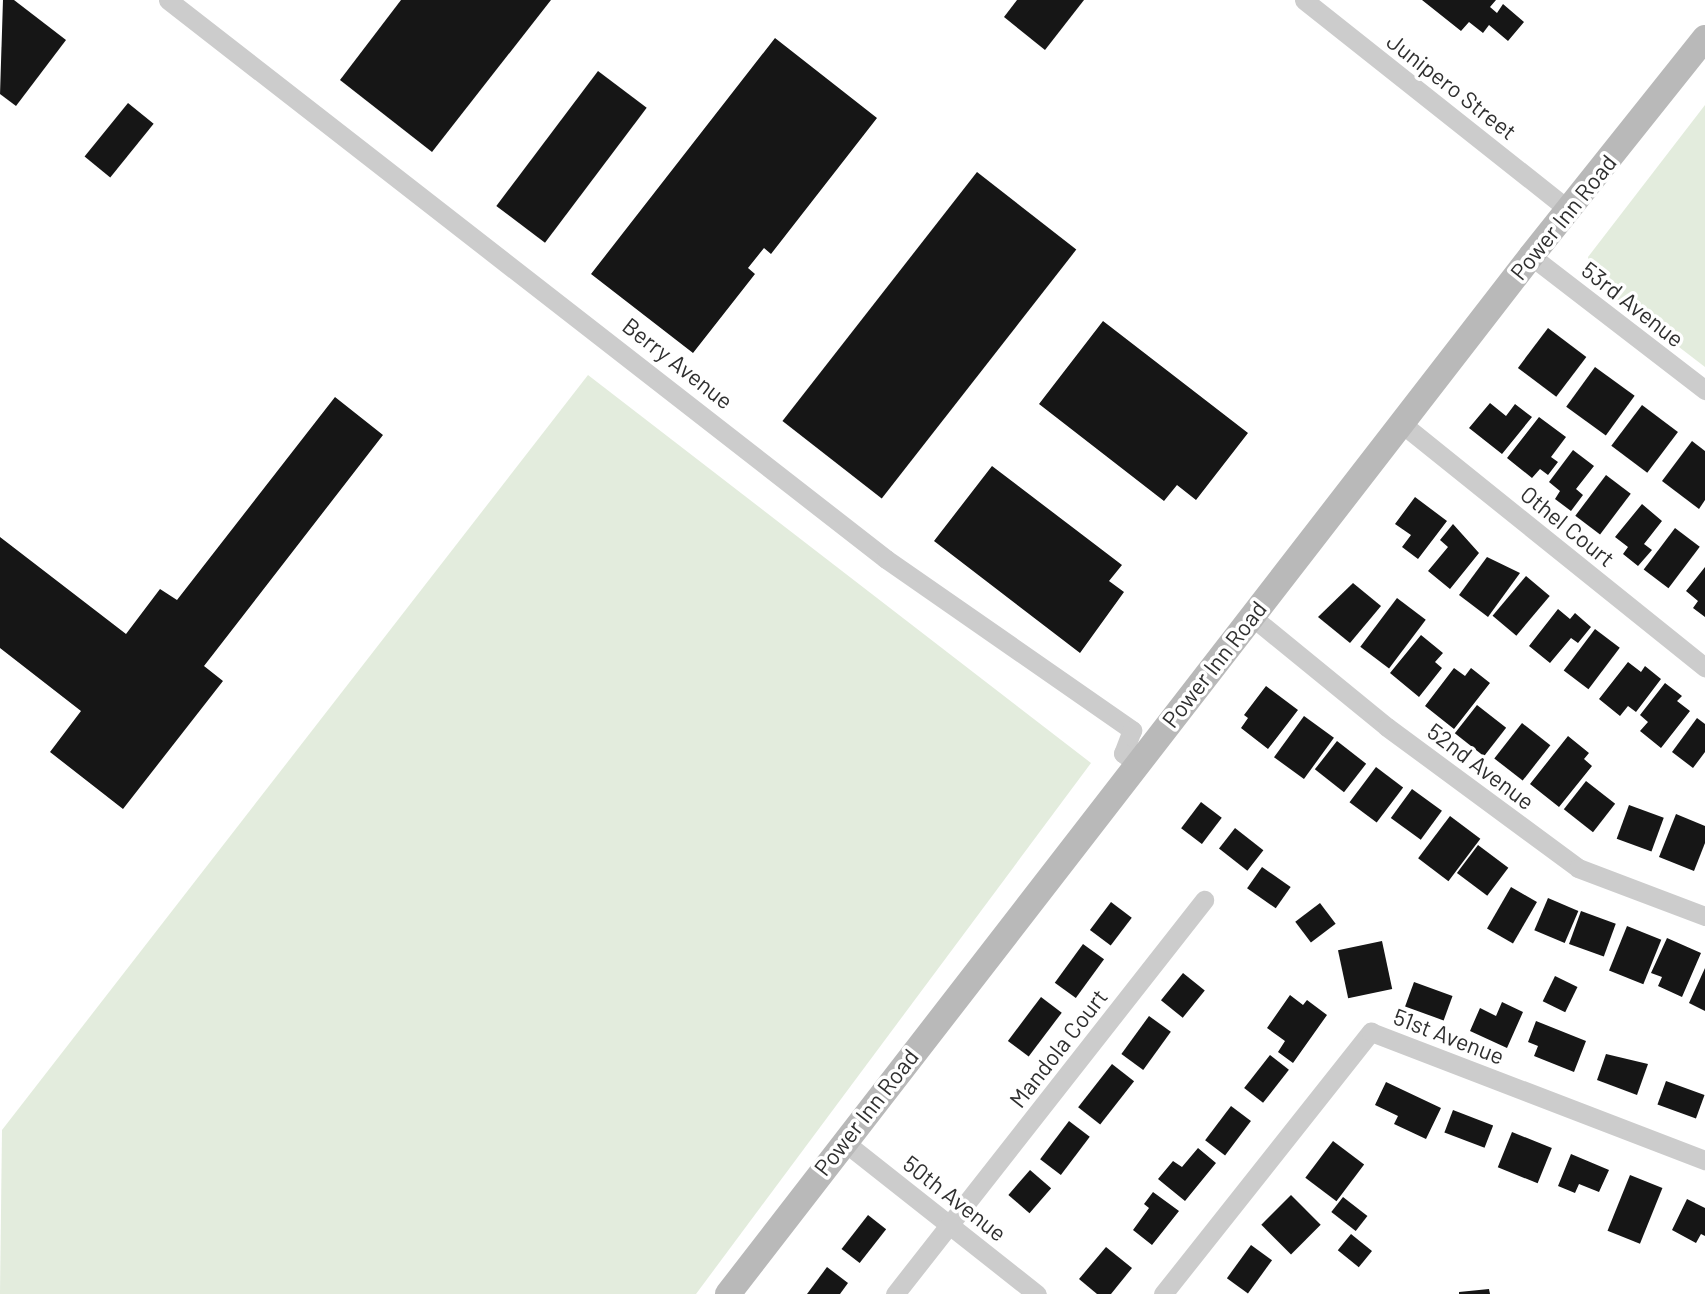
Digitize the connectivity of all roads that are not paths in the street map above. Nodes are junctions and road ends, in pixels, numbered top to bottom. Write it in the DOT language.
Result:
graph roads {
  1 [pos="168,0"];
  2 [pos="1304,0"];
  3 [pos="1705,38"];
  4 [pos="1570,211"];
  5 [pos="1531,256"];
  6 [pos="1705,390"];
  7 [pos="1401,423"];
  8 [pos="1251,616"];
  9 [pos="1705,667"];
  10 [pos="1136,764"];
  11 [pos="1204,900"];
  12 [pos="1705,916"];
  13 [pos="843,1141"];
  14 [pos="1705,1160"];
  15 [pos="950,1226"];
  16 [pos="728,1294"];
  17 [pos="895,1294"];
  18 [pos="1037,1294"];
  19 [pos="1163,1294"];
  1 -- 10 [label="street, Berry Avenue"];
  2 -- 4 [label="street, Junipero Street"];
  3 -- 4 [label="main road, Power Inn Road"];
  4 -- 5 [label="main road, Power Inn Road"];
  5 -- 6 [label="street, 53rd Avenue"];
  5 -- 7 [label="main road, Power Inn Road"];
  7 -- 8 [label="main road, Power Inn Road"];
  7 -- 9 [label="street, Othel Court"];
  8 -- 10 [label="main road, Power Inn Road"];
  8 -- 12 [label="street, 52nd Avenue"];
  10 -- 13 [label="main road, Power Inn Road"];
  11 -- 15 [label="street, Mandola Court"];
  13 -- 15 [label="street, 50th Avenue"];
  13 -- 16 [label="main road, Power Inn Road"];
  14 -- 19 [label="street, 51st Avenue"];
  15 -- 17 [label="street, Mandola Court"];
  15 -- 18 [label="street, 50th Avenue"];
}
